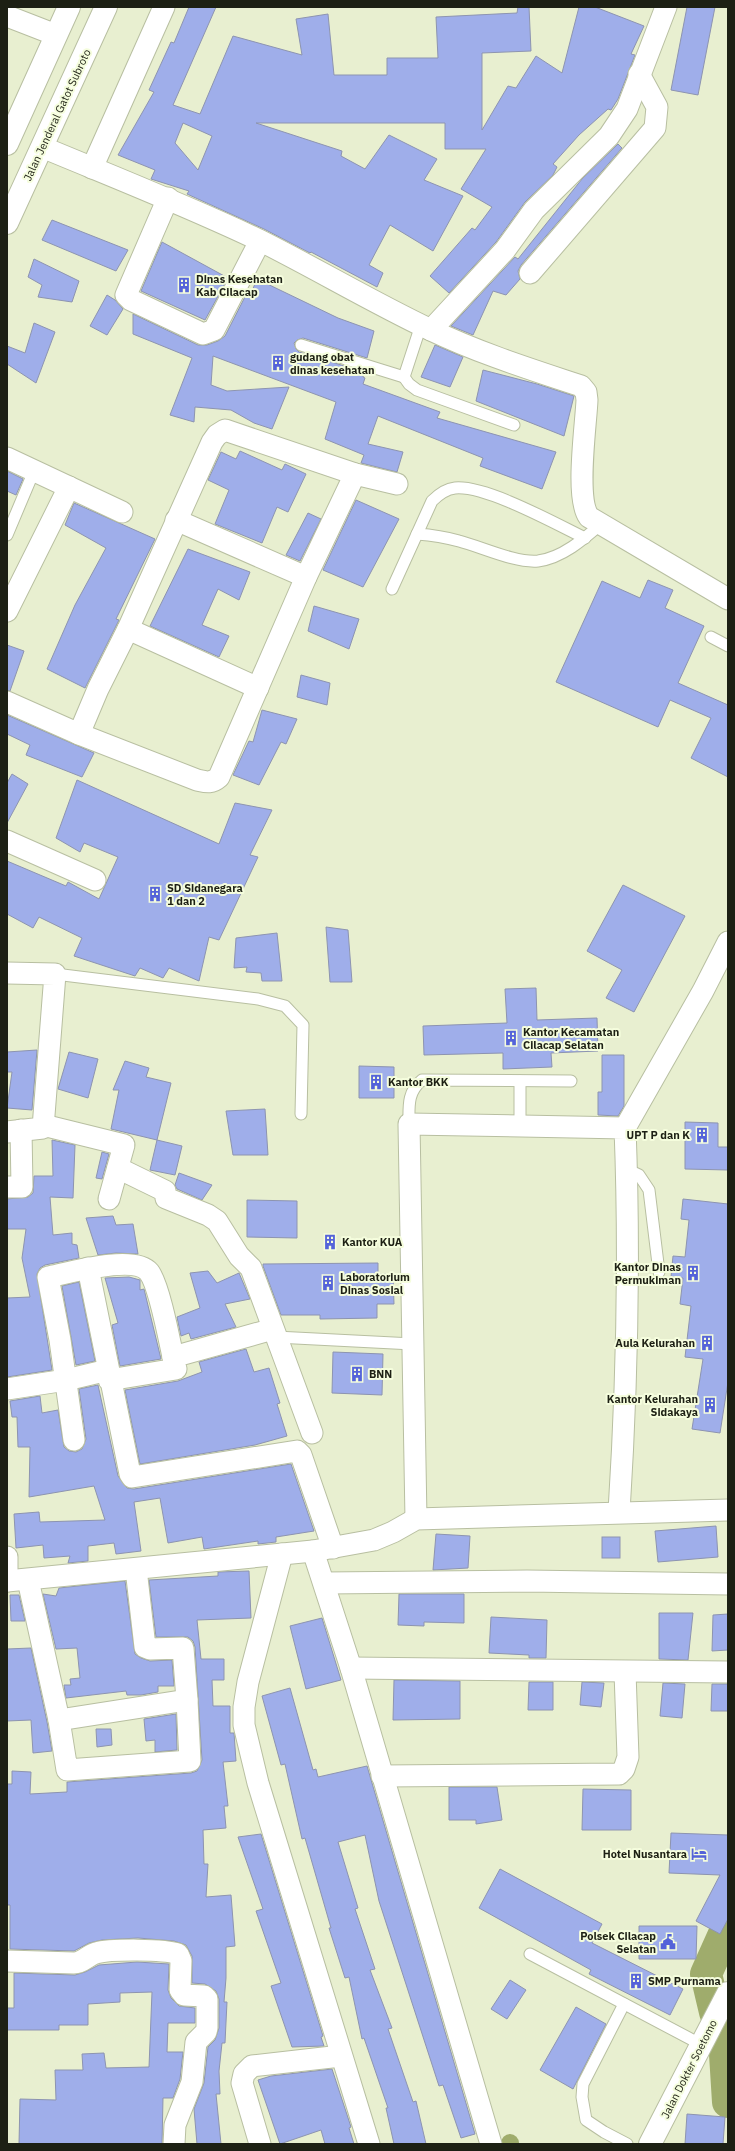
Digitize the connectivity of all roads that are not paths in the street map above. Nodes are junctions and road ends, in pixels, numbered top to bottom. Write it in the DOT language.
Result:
graph roads {
  1 [pos="69,7"];
  2 [pos="106,7"];
  3 [pos="164,7"];
  4 [pos="666,7"];
  5 [pos="7,16"];
  6 [pos="56,35"];
  7 [pos="639,74"];
  8 [pos="609,136"];
  9 [pos="9,139"];
  10 [pos="42,147"];
  11 [pos="634,152"];
  12 [pos="92,168"];
  13 [pos="168,198"];
  14 [pos="7,223"];
  15 [pos="260,241"];
  16 [pos="530,273"];
  17 [pos="426,328"];
  18 [pos="301,345"];
  19 [pos="404,377"];
  20 [pos="514,425"];
  21 [pos="7,458"];
  22 [pos="34,471"];
  23 [pos="355,474"];
  24 [pos="397,484"];
  25 [pos="69,487"];
  26 [pos="122,512"];
  27 [pos="176,520"];
  28 [pos="601,524"];
  29 [pos="417,534"];
  30 [pos="7,535"];
  31 [pos="585,538"];
  32 [pos="306,577"];
  33 [pos="392,589"];
  34 [pos="728,599"];
  35 [pos="7,612"];
  36 [pos="128,630"];
  37 [pos="711,637"];
  38 [pos="728,646"];
  39 [pos="258,688"];
  40 [pos="7,702"];
  41 [pos="79,734"];
  42 [pos="7,841"];
  43 [pos="96,880"];
  44 [pos="728,942"];
  45 [pos="7,973"];
  46 [pos="54,974"];
  47 [pos="520,1081"];
  48 [pos="571,1081"];
  49 [pos="301,1114"];
  50 [pos="410,1124"];
  51 [pos="43,1125"];
  52 [pos="520,1126"];
  53 [pos="625,1128"];
  54 [pos="14,1131"];
  55 [pos="118,1168"];
  56 [pos="626,1169"];
  57 [pos="7,1187"];
  58 [pos="109,1199"];
  59 [pos="88,1268"];
  60 [pos="659,1272"];
  61 [pos="274,1333"];
  62 [pos="413,1344"];
  63 [pos="173,1357"];
  64 [pos="108,1375"];
  65 [pos="66,1380"];
  66 [pos="7,1389"];
  67 [pos="312,1433"];
  68 [pos="74,1440"];
  69 [pos="728,1510"];
  70 [pos="619,1512"];
  71 [pos="416,1519"];
  72 [pos="323,1550"];
  73 [pos="282,1554"];
  74 [pos="7,1557"];
  75 [pos="136,1569"];
  76 [pos="28,1580"];
  77 [pos="7,1581"];
  78 [pos="324,1583"];
  79 [pos="728,1584"];
  80 [pos="351,1668"];
  81 [pos="625,1672"];
  82 [pos="728,1672"];
  83 [pos="187,1700"];
  84 [pos="59,1720"];
  85 [pos="382,1776"];
  86 [pos="530,1954"];
  87 [pos="7,1961"];
  88 [pos="728,1993"];
  89 [pos="624,2004"];
  90 [pos="702,2045"];
  91 [pos="341,2056"];
  92 [pos="174,2144"];
  93 [pos="260,2144"];
  94 [pos="369,2144"];
  95 [pos="491,2144"];
  96 [pos="627,2144"];
  97 [pos="650,2144"];
  1 -- 6 [label="main road"];
  2 -- 10 [label="main road, Jalan Jenderal Gatot Subroto"];
  3 -- 12 [label="street"];
  4 -- 7 [label="street"];
  5 -- 6 [label="street"];
  6 -- 9 [label="main road"];
  7 -- 8 [label="street"];
  7 -- 11 [label="street"];
  8 -- 11 [label="street"];
  8 -- 17 [label="street"];
  9 -- 10 [label="main road"];
  10 -- 12 [label="street"];
  10 -- 14 [label="main road, Jalan Jenderal Gatot Subroto"];
  11 -- 16 [label="street"];
  12 -- 13 [label="street"];
  13 -- 15 [label="street"];
  13 -- 15 [label="street"];
  15 -- 17 [label="street"];
  17 -- 19 [label="lane"];
  17 -- 28 [label="street"];
  18 -- 19 [label="lane"];
  19 -- 20 [label="lane"];
  21 -- 22 [label="street"];
  22 -- 25 [label="street"];
  22 -- 30 [label="lane"];
  23 -- 24 [label="street"];
  23 -- 27 [label="street"];
  23 -- 32 [label="street"];
  25 -- 26 [label="street"];
  25 -- 35 [label="street"];
  27 -- 32 [label="street"];
  27 -- 36 [label="street"];
  28 -- 31 [label="lane"];
  28 -- 34 [label="street"];
  29 -- 31 [label="lane"];
  29 -- 31 [label="lane"];
  29 -- 33 [label="lane"];
  32 -- 39 [label="street"];
  36 -- 39 [label="street"];
  36 -- 41 [label="street"];
  37 -- 38 [label="lane"];
  39 -- 41 [label="street"];
  40 -- 41 [label="street"];
  42 -- 43 [label="street"];
  44 -- 53 [label="street"];
  45 -- 46 [label="street"];
  46 -- 49 [label="lane"];
  46 -- 51 [label="street"];
  47 -- 48 [label="lane"];
  47 -- 50 [label="lane"];
  47 -- 52 [label="lane"];
  50 -- 52 [label="street"];
  50 -- 62 [label="street"];
  51 -- 54 [label="street"];
  51 -- 55 [label="street"];
  52 -- 53 [label="street"];
  53 -- 56 [label="street"];
  54 -- 57 [label="street"];
  55 -- 58 [label="street"];
  55 -- 61 [label="street"];
  56 -- 60 [label="lane"];
  56 -- 70 [label="street"];
  59 -- 63 [label="street"];
  59 -- 64 [label="street"];
  59 -- 65 [label="street"];
  61 -- 62 [label="lane"];
  61 -- 63 [label="street"];
  61 -- 67 [label="street"];
  62 -- 71 [label="street"];
  63 -- 64 [label="street"];
  64 -- 65 [label="street"];
  64 -- 72 [label="street"];
  65 -- 66 [label="street"];
  65 -- 68 [label="street"];
  69 -- 70 [label="street"];
  70 -- 71 [label="street"];
  71 -- 72 [label="street"];
  72 -- 73 [label="street"];
  72 -- 78 [label="street"];
  73 -- 75 [label="street"];
  73 -- 91 [label="street"];
  74 -- 77 [label="street"];
  75 -- 76 [label="street"];
  75 -- 83 [label="street"];
  76 -- 77 [label="street"];
  76 -- 84 [label="street"];
  78 -- 79 [label="street"];
  78 -- 80 [label="street"];
  80 -- 81 [label="street"];
  80 -- 85 [label="street"];
  81 -- 82 [label="street"];
  81 -- 85 [label="street"];
  83 -- 84 [label="street"];
  83 -- 84 [label="street"];
  85 -- 95 [label="street"];
  86 -- 89 [label="lane"];
  87 -- 92 [label="street"];
  88 -- 90 [label="main road, Jalan Dokter Soetomo"];
  89 -- 90 [label="lane"];
  89 -- 96 [label="lane"];
  90 -- 97 [label="main road, Jalan Dokter Soetomo"];
  91 -- 93 [label="street"];
  91 -- 94 [label="street"];
}
